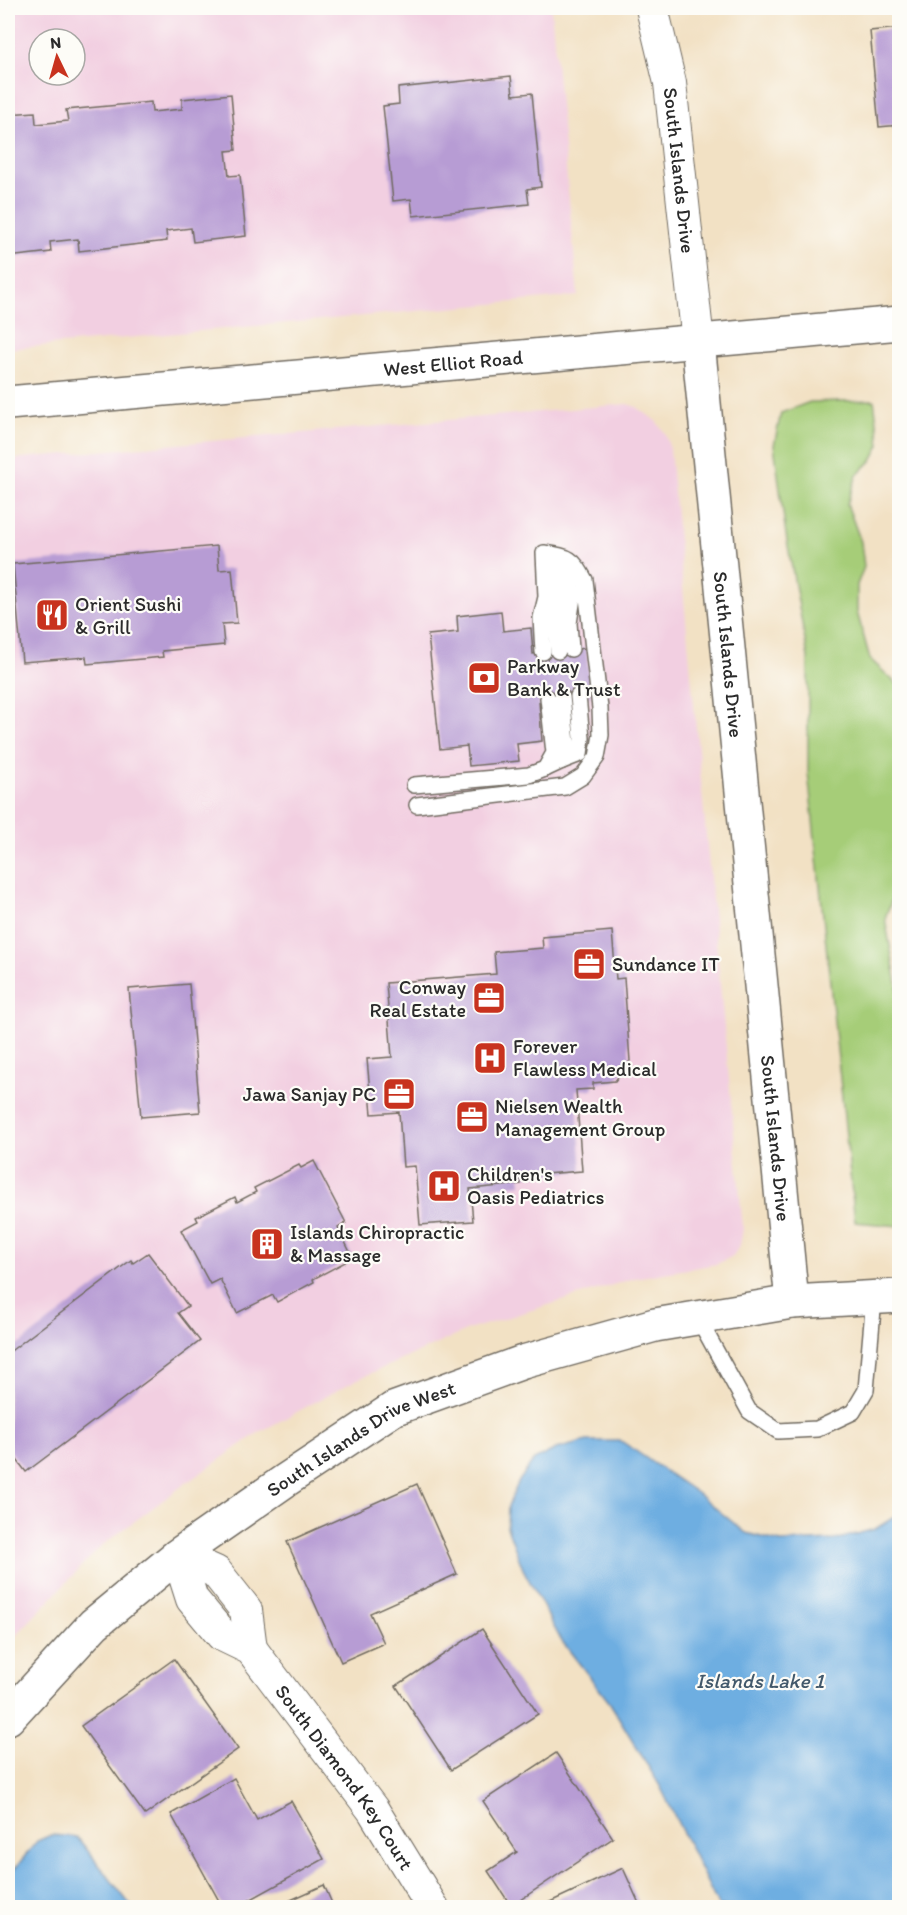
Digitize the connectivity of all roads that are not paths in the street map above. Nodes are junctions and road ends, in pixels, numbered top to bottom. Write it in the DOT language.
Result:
graph roads {
  1 [pos="652,8"];
  2 [pos="900,323"];
  3 [pos="698,342"];
  4 [pos="8,403"];
  5 [pos="555,555"];
  6 [pos="544,769"];
  7 [pos="414,785"];
  8 [pos="417,805"];
  9 [pos="887,1297"];
  10 [pos="792,1302"];
  11 [pos="698,1318"];
  12 [pos="178,1555"];
  13 [pos="8,1718"];
  14 [pos="433,1908"];
  1 -- 3 [label="street, South Islands Drive"];
  2 -- 3 [label="street, West Elliot Road"];
  3 -- 4 [label="street, West Elliot Road"];
  3 -- 10 [label="street, South Islands Drive"];
  5 -- 5 [label="lane"];
  5 -- 8 [label="lane"];
  6 -- 6 [label="lane"];
  6 -- 7 [label="lane"];
  9 -- 10 [label="street, South Islands Drive West"];
  9 -- 11 [label="lane"];
  10 -- 11 [label="street, South Islands Drive West"];
  11 -- 12 [label="street, South Islands Drive West"];
  12 -- 13 [label="street, South Islands Drive West"];
  12 -- 14 [label="street, South Diamond Key Court"];
}
